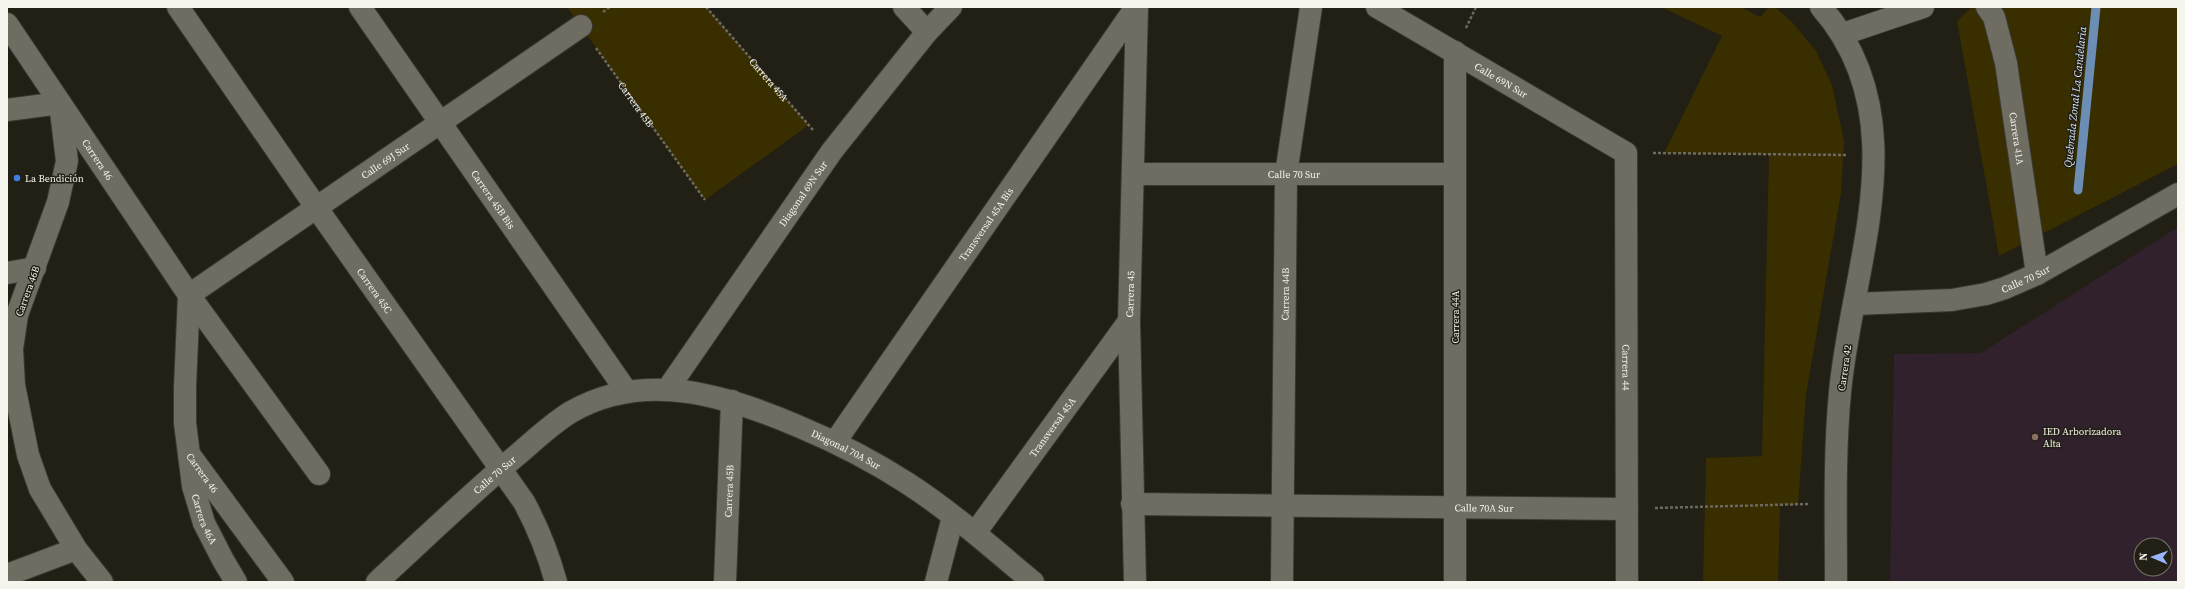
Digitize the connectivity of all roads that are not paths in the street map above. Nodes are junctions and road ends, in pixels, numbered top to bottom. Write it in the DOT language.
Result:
graph roads {
  1 [pos="178,7"];
  2 [pos="360,7"];
  3 [pos="904,7"];
  4 [pos="951,7"];
  5 [pos="1137,7"];
  6 [pos="1311,7"];
  7 [pos="1377,7"];
  8 [pos="1923,7"];
  9 [pos="1987,7"];
  10 [pos="1832,16"];
  11 [pos="7,24"];
  12 [pos="581,26"];
  13 [pos="927,32"];
  14 [pos="1455,52"];
  15 [pos="60,103"];
  16 [pos="7,110"];
  17 [pos="440,123"];
  18 [pos="1626,152"];
  19 [pos="1133,174"];
  20 [pos="1286,174"];
  21 [pos="1455,174"];
  22 [pos="2178,194"];
  23 [pos="316,208"];
  24 [pos="35,268"];
  25 [pos="7,273"];
  26 [pos="2038,274"];
  27 [pos="190,295"];
  28 [pos="1854,304"];
  29 [pos="1129,321"];
  30 [pos="667,390"];
  31 [pos="627,392"];
  32 [pos="732,401"];
  33 [pos="836,442"];
  34 [pos="187,452"];
  35 [pos="500,470"];
  36 [pos="319,474"];
  37 [pos="1132,504"];
  38 [pos="1282,504"];
  39 [pos="1454,507"];
  40 [pos="1627,509"];
  41 [pos="953,517"];
  42 [pos="975,533"];
  43 [pos="76,549"];
  44 [pos="7,575"];
  45 [pos="102,582"];
  46 [pos="236,582"];
  47 [pos="283,582"];
  48 [pos="377,582"];
  49 [pos="556,582"];
  50 [pos="725,582"];
  51 [pos="936,582"];
  52 [pos="1033,582"];
  53 [pos="1135,582"];
  54 [pos="1282,582"];
  55 [pos="1455,582"];
  56 [pos="1627,582"];
  57 [pos="1836,582"];
  1 -- 23 [label="street, Carrera 45C"];
  2 -- 17 [label="street, Carrera 45B Bis"];
  3 -- 13 [label="street"];
  4 -- 13 [label="street, Diagonal 69N Sur"];
  5 -- 19 [label="street, Carrera 45"];
  5 -- 33 [label="street, Transversal 45A Bis"];
  6 -- 20 [label="street, Carrera 44B"];
  7 -- 14 [label="street, Calle 69N Sur"];
  8 -- 10 [label="street"];
  9 -- 26 [label="street, Carrera 41A"];
  10 -- 28 [label="street, Carrera 42"];
  11 -- 15 [label="street, Carrera 46"];
  12 -- 17 [label="street, Calle 69J Sur"];
  13 -- 30 [label="street, Diagonal 69N Sur"];
  14 -- 18 [label="street, Calle 69N Sur"];
  14 -- 21 [label="street, Carrera 44A"];
  15 -- 16 [label="street"];
  15 -- 24 [label="street, Carrera 46B"];
  15 -- 27 [label="street, Carrera 46"];
  17 -- 23 [label="street, Calle 69J Sur"];
  17 -- 31 [label="street, Carrera 45B Bis"];
  18 -- 40 [label="street, Carrera 44"];
  19 -- 20 [label="street, Calle 70 Sur"];
  19 -- 29 [label="street, Carrera 45"];
  20 -- 21 [label="street, Calle 70 Sur"];
  20 -- 38 [label="street, Carrera 44B"];
  21 -- 39 [label="street, Carrera 44A"];
  22 -- 26 [label="street, Calle 70 Sur"];
  23 -- 27 [label="street, Calle 69J Sur"];
  23 -- 35 [label="street, Carrera 45C"];
  24 -- 25 [label="street"];
  24 -- 43 [label="street, Carrera 46B"];
  26 -- 28 [label="street, Calle 70 Sur"];
  27 -- 34 [label="street, Carrera 46"];
  27 -- 36 [label="street, Carrera 46"];
  28 -- 57 [label="street, Carrera 42"];
  29 -- 37 [label="street, Carrera 45"];
  29 -- 42 [label="street, Transversal 45A"];
  30 -- 31 [label="street, Diagonal 70A Sur"];
  30 -- 32 [label="street, Diagonal 70A Sur"];
  31 -- 35 [label="street, Calle 70 Sur"];
  32 -- 33 [label="street, Diagonal 70A Sur"];
  32 -- 50 [label="street, Carrera 45B"];
  33 -- 41 [label="street, Diagonal 70A Sur"];
  34 -- 46 [label="street, Carrera 46A"];
  34 -- 47 [label="street, Carrera 46"];
  35 -- 48 [label="street, Calle 70 Sur"];
  35 -- 49 [label="street, Carrera 45C"];
  37 -- 38 [label="street, Calle 70A Sur"];
  37 -- 53 [label="street, Carrera 45"];
  38 -- 39 [label="street, Calle 70A Sur"];
  38 -- 54 [label="street, Carrera 44B"];
  39 -- 40 [label="street, Calle 70A Sur"];
  39 -- 55 [label="street, Carrera 44A"];
  40 -- 56 [label="street, Carrera 44"];
  41 -- 42 [label="street, Diagonal 70A Sur"];
  41 -- 51 [label="street"];
  42 -- 52 [label="street, Diagonal 70A Sur"];
  43 -- 44 [label="street"];
  43 -- 45 [label="street, Carrera 46B"];
}
